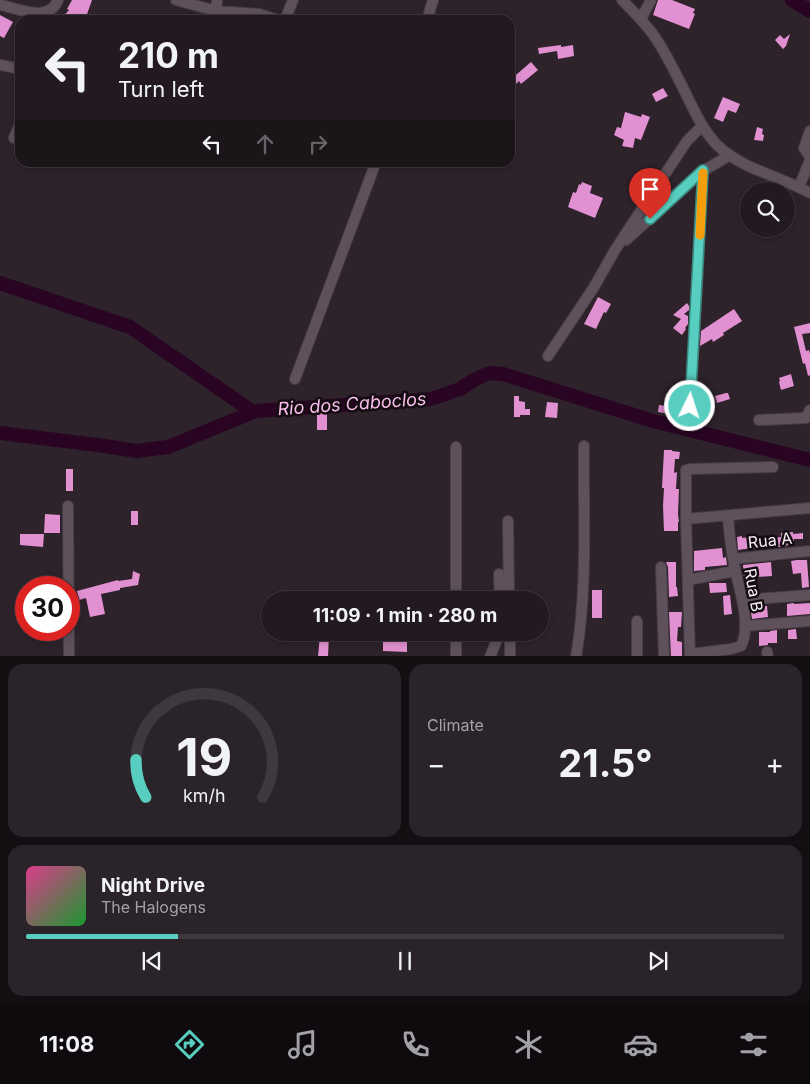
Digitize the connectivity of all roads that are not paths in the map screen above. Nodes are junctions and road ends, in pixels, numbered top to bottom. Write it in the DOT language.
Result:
graph roads {
  1 [pos="58,0"];
  2 [pos="176,0"];
  3 [pos="217,0"];
  4 [pos="293,0"];
  5 [pos="433,0"];
  6 [pos="622,0"];
  7 [pos="651,0"];
  8 [pos="1,4"];
  9 [pos="216,11"];
  10 [pos="261,15"];
  11 [pos="287,15"];
  12 [pos="428,15"];
  13 [pos="641,19"];
  14 [pos="0,65"];
  15 [pos="15,68"];
  16 [pos="702,126"];
  17 [pos="810,131"];
  18 [pos="730,155"];
  19 [pos="810,158"];
  20 [pos="374,167"];
  21 [pos="703,170"];
  22 [pos="799,187"];
  23 [pos="810,193"];
  24 [pos="615,250"];
  25 [pos="548,356"];
  26 [pos="295,379"];
  27 [pos="690,406"];
  28 [pos="809,415"];
  29 [pos="759,420"];
  30 [pos="584,446"];
  31 [pos="456,447"];
  32 [pos="773,467"];
  33 [pos="68,506"];
  34 [pos="810,508"];
  35 [pos="728,516"];
  36 [pos="686,519"];
  37 [pos="508,521"];
  38 [pos="810,551"];
  39 [pos="733,559"];
  40 [pos="661,567"];
  41 [pos="735,571"];
  42 [pos="500,574"];
  43 [pos="69,576"];
  44 [pos="688,580"];
  45 [pos="456,591"];
  46 [pos="500,591"];
  47 [pos="509,591"];
  48 [pos="810,595"];
  49 [pos="743,600"];
  50 [pos="810,620"];
  51 [pos="637,621"];
  52 [pos="745,626"];
  53 [pos="69,641"];
  54 [pos="456,641"];
  55 [pos="496,641"];
  56 [pos="510,641"];
  57 [pos="690,655"];
  58 [pos="69,656"];
  59 [pos="456,656"];
  60 [pos="490,656"];
  61 [pos="510,656"];
  62 [pos="576,656"];
  63 [pos="637,656"];
  64 [pos="664,656"];
  1 -- 8 [label="street"];
  2 -- 9 [label="street"];
  3 -- 9 [label="street"];
  4 -- 11 [label="street"];
  5 -- 12 [label="street"];
  6 -- 13 [label="street"];
  7 -- 13 [label="street"];
  9 -- 10 [label="street"];
  13 -- 16 [label="street"];
  14 -- 15 [label="street"];
  16 -- 18 [label="street"];
  16 -- 24 [label="street"];
  17 -- 19 [label="street"];
  18 -- 21 [label="street"];
  18 -- 22 [label="street"];
  19 -- 22 [label="street"];
  20 -- 26 [label="street"];
  21 -- 24 [label="street"];
  21 -- 27 [label="street"];
  22 -- 23 [label="street"];
  24 -- 25 [label="street"];
  28 -- 29 [label="street"];
  30 -- 62 [label="street"];
  31 -- 45 [label="street"];
  32 -- 36 [label="street"];
  33 -- 43 [label="street"];
  34 -- 35 [label="street"];
  35 -- 36 [label="street"];
  35 -- 39 [label="street, Rua B"];
  36 -- 44 [label="street"];
  37 -- 47 [label="street"];
  38 -- 39 [label="street, Rua A"];
  39 -- 41 [label="street, Rua B"];
  40 -- 64 [label="street"];
  41 -- 44 [label="street, Rua A"];
  41 -- 49 [label="street, Rua B"];
  42 -- 46 [label="street"];
  44 -- 57 [label="street"];
  48 -- 49 [label="street"];
  49 -- 52 [label="street, Rua B"];
  50 -- 52 [label="street"];
  51 -- 63 [label="street"];
  52 -- 57 [label="street"];
  53 -- 58 [label="street"];
  54 -- 59 [label="street"];
  55 -- 60 [label="street"];
  56 -- 61 [label="street"];
}
